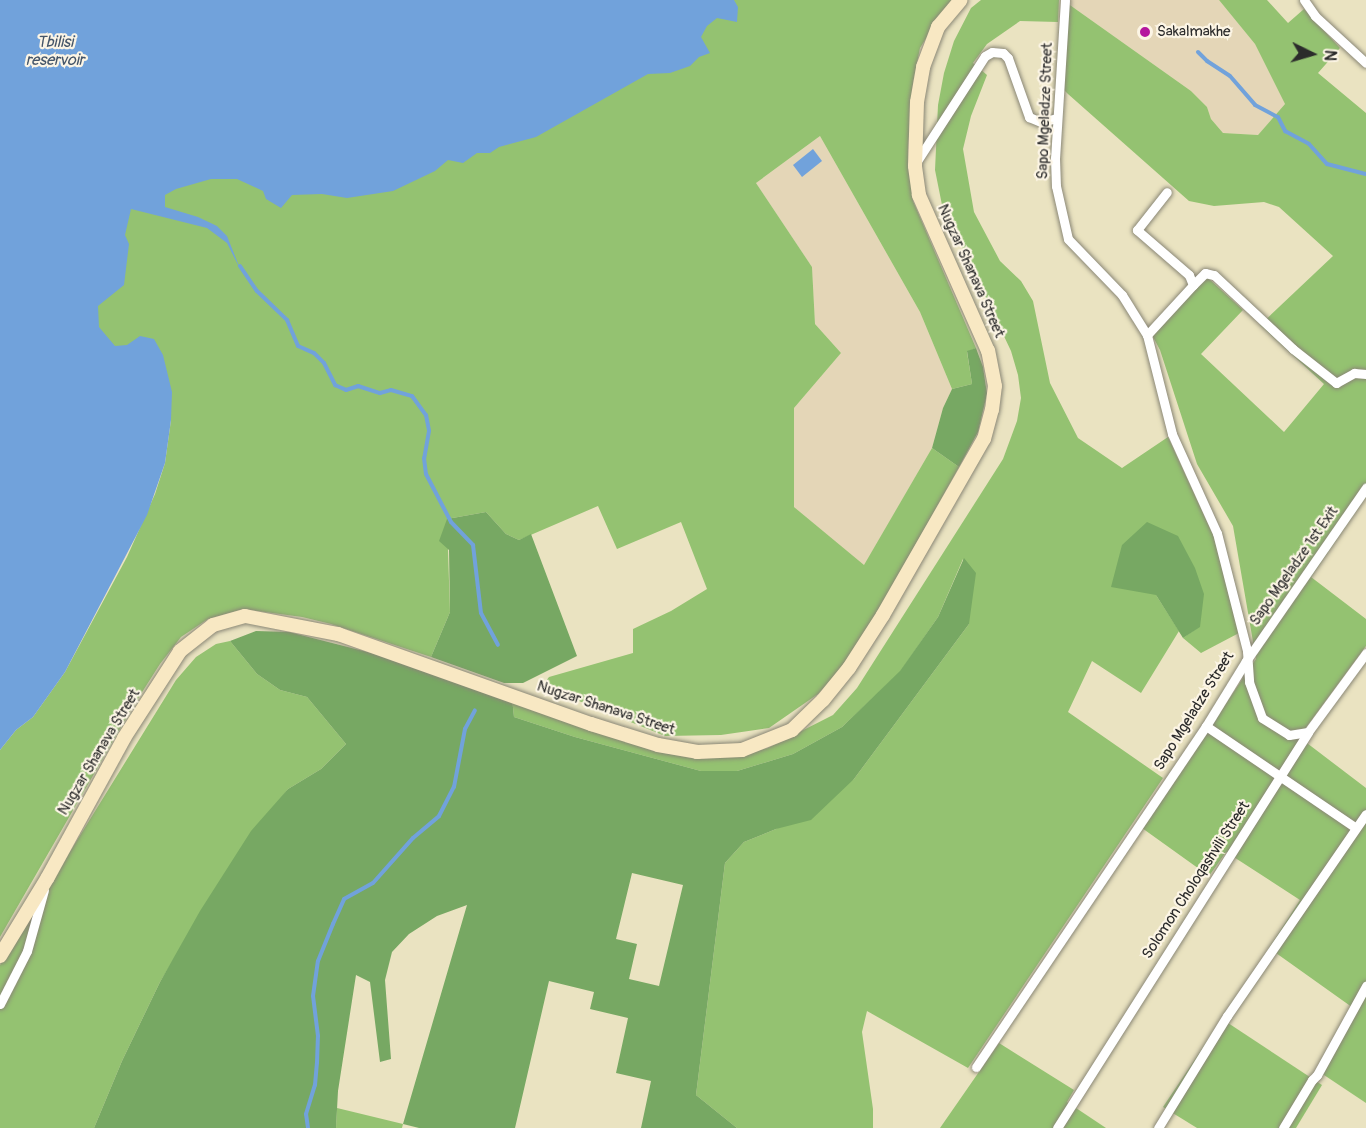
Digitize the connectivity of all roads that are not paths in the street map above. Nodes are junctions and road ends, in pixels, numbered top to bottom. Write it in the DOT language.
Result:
graph roads {
  1 [pos="961,0"];
  2 [pos="1065,0"];
  3 [pos="1304,0"];
  4 [pos="1366,63"];
  5 [pos="1056,117"];
  6 [pos="915,166"];
  7 [pos="1167,192"];
  8 [pos="1193,285"];
  9 [pos="1147,335"];
  10 [pos="1366,374"];
  11 [pos="1366,489"];
  12 [pos="1366,652"];
  13 [pos="1246,661"];
  14 [pos="1206,726"];
  15 [pos="1308,732"];
  16 [pos="1281,778"];
  17 [pos="1366,814"];
  18 [pos="1356,828"];
  19 [pos="48,877"];
  20 [pos="0,956"];
  21 [pos="1366,986"];
  22 [pos="0,1004"];
  23 [pos="976,1067"];
  24 [pos="1058,1128"];
  25 [pos="1158,1128"];
  26 [pos="1283,1128"];
  1 -- 6 [label="main road, Nugzar Shanava Street"];
  2 -- 5 [label="street, Sapo Mgeladze Street"];
  3 -- 4 [label="street"];
  5 -- 6 [label="street"];
  5 -- 9 [label="street, Sapo Mgeladze Street"];
  6 -- 19 [label="main road, Nugzar Shanava Street"];
  7 -- 8 [label="street"];
  8 -- 9 [label="street"];
  8 -- 10 [label="street"];
  9 -- 13 [label="street, Sapo Mgeladze Street"];
  11 -- 13 [label="street, Sapo Mgeladze 1st Exit"];
  12 -- 15 [label="street, Solomon Choloqashvili Street"];
  13 -- 14 [label="street, Sapo Mgeladze Street"];
  13 -- 15 [label="street"];
  14 -- 16 [label="street"];
  14 -- 23 [label="street, Sapo Mgeladze Street"];
  15 -- 16 [label="street, Solomon Choloqashvili Street"];
  16 -- 18 [label="street"];
  16 -- 24 [label="street, Solomon Choloqashvili Street"];
  17 -- 18 [label="street"];
  18 -- 25 [label="street"];
  19 -- 20 [label="main road, Nugzar Shanava Street"];
  19 -- 22 [label="street"];
  21 -- 26 [label="street"];
}
